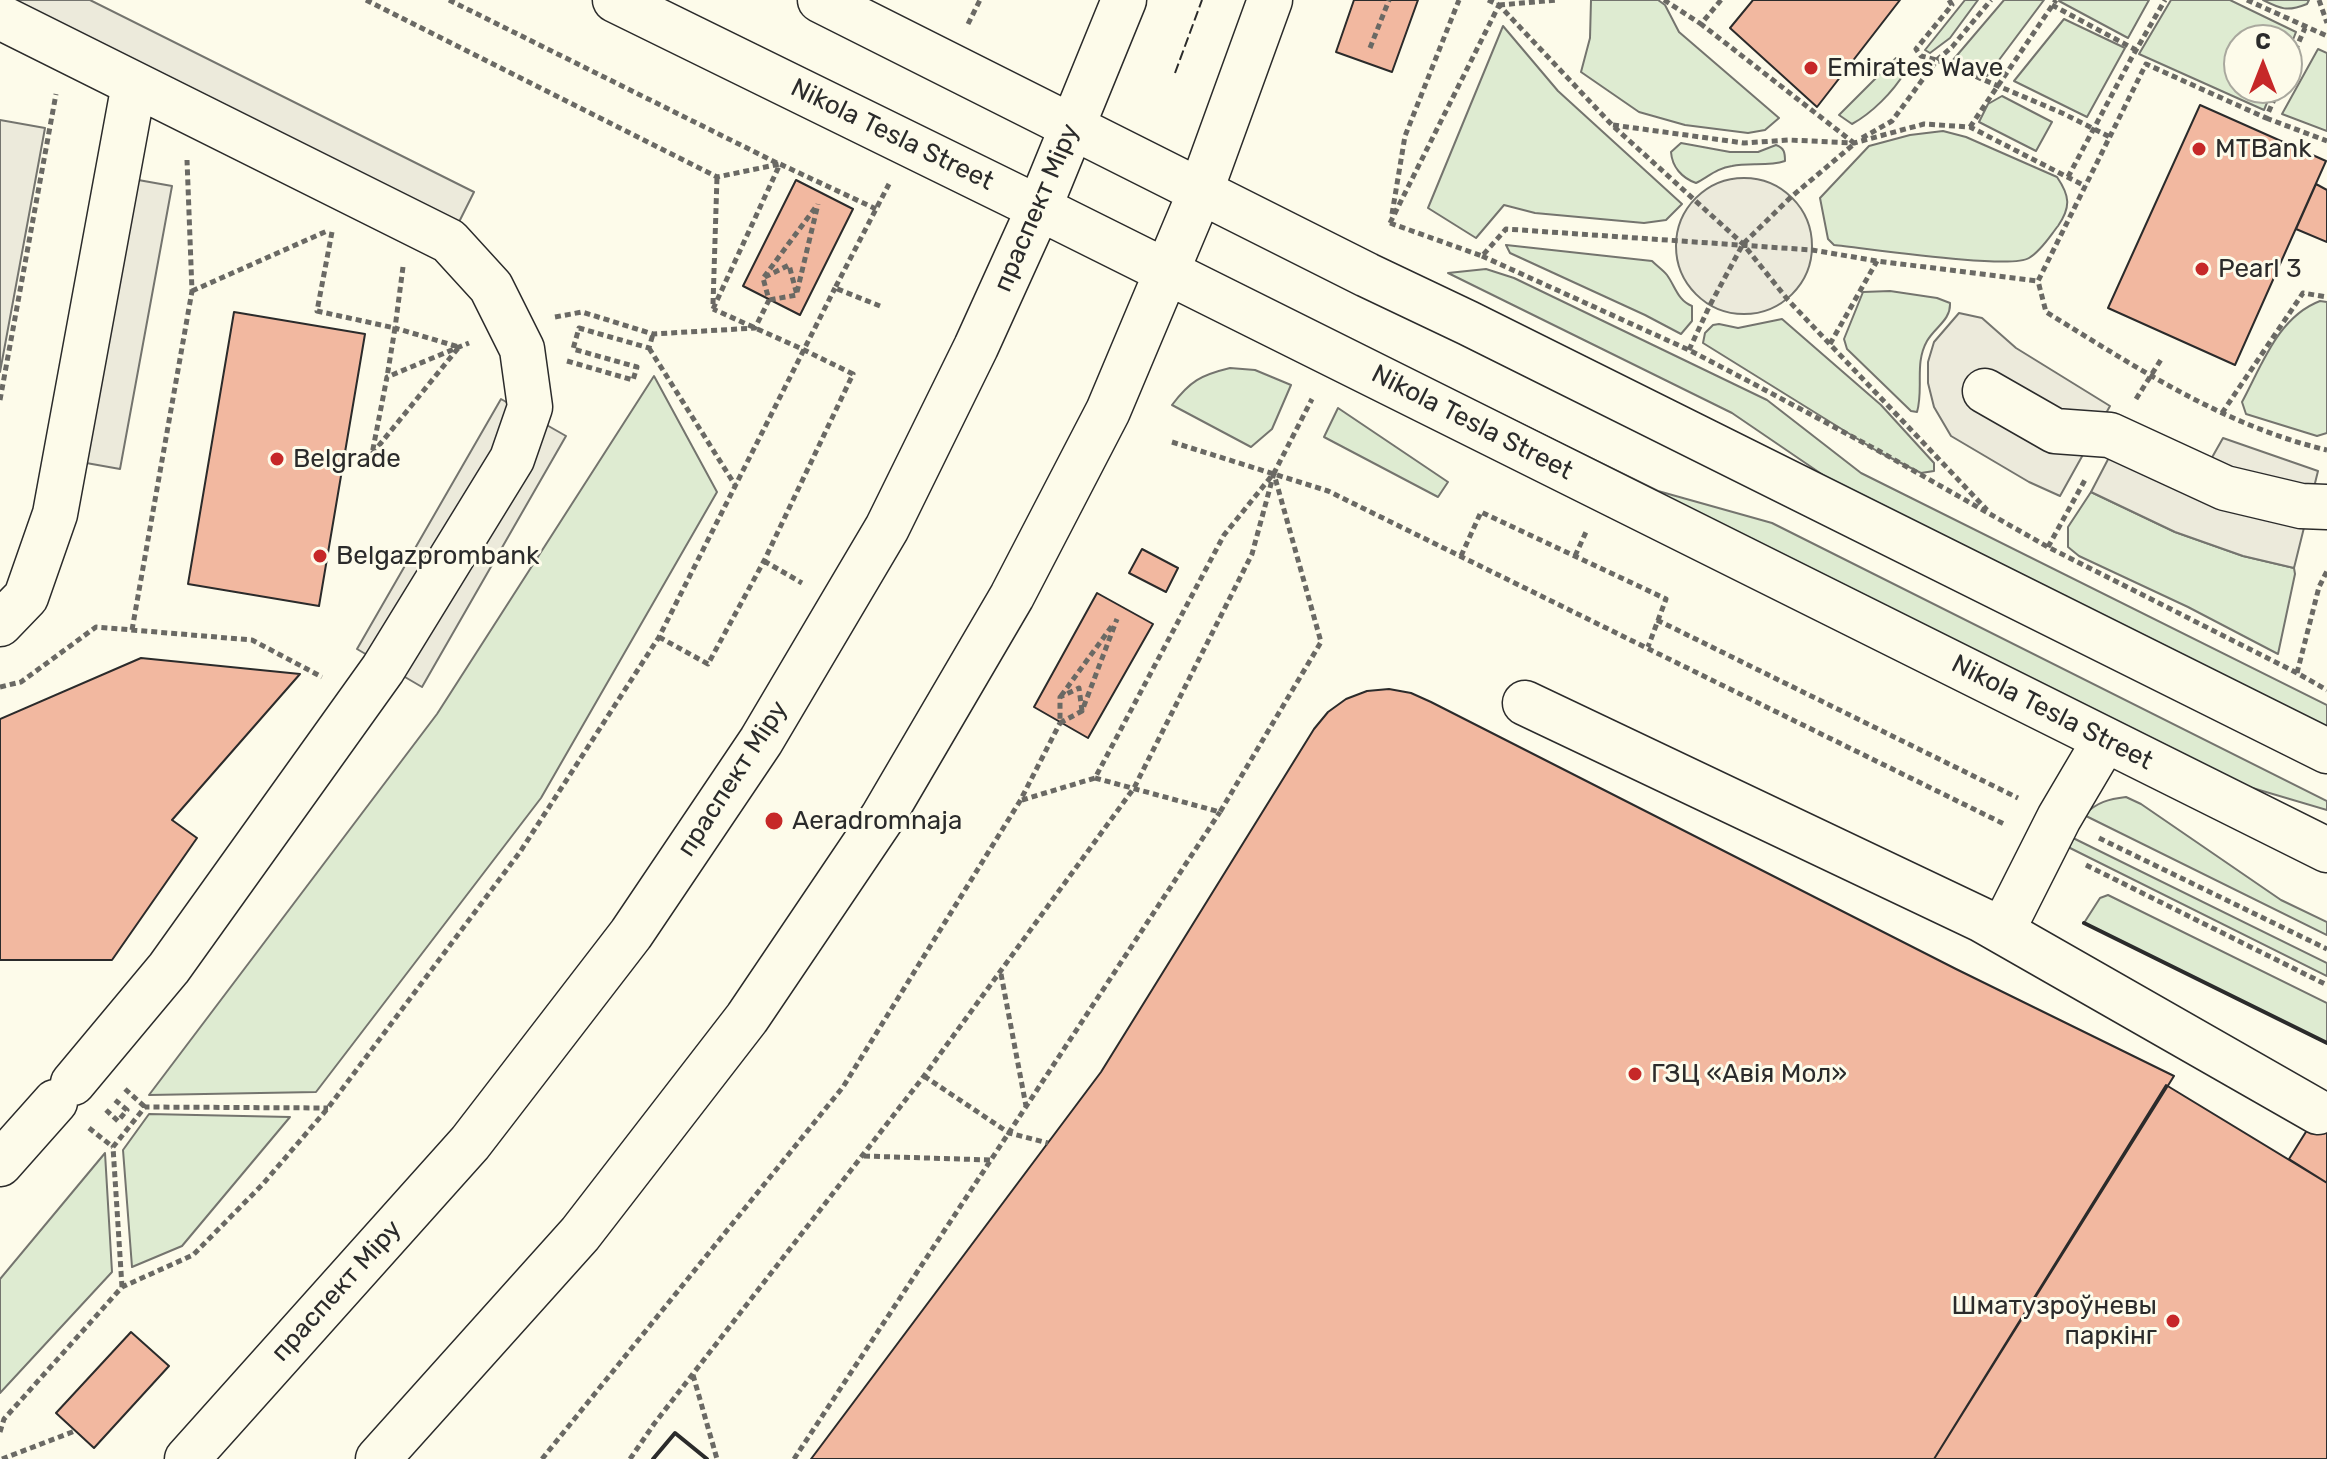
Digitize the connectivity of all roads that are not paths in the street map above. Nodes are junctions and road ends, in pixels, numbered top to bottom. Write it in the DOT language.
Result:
graph roads {
  1 [pos="615,0"];
  2 [pos="820,0"];
  3 [pos="1124,0"];
  4 [pos="1270,0"];
  5 [pos="0,17"];
  6 [pos="134,84"];
  7 [pos="1073,126"];
  8 [pos="1201,190"];
  9 [pos="1039,208"];
  10 [pos="1167,272"];
  11 [pos="1985,391"];
  12 [pos="2327,507"];
  13 [pos="0,624"];
  14 [pos="1525,703"];
  15 [pos="2105,740"];
  16 [pos="2327,751"];
  17 [pos="2327,850"];
  18 [pos="2002,931"];
  19 [pos="2318,1112"];
  20 [pos="0,1164"];
  21 [pos="187,1459"];
  22 [pos="378,1459"];
  1 -- 9 [label="main road, Nikola Tesla Street"];
  2 -- 7 [label="main road"];
  3 -- 7 [label="main road, праспект Міру"];
  4 -- 8 [label="main road"];
  5 -- 6 [label="main road"];
  6 -- 13 [label="main road"];
  6 -- 20 [label="main road"];
  7 -- 8 [label="main road"];
  7 -- 9 [label="main road, праспект Міру"];
  8 -- 10 [label="main road"];
  8 -- 16 [label="main road"];
  9 -- 10 [label="main road, Nikola Tesla Street"];
  9 -- 21 [label="main road, праспект Міру"];
  10 -- 15 [label="main road, Nikola Tesla Street"];
  10 -- 22 [label="main road"];
  11 -- 12 [label="main road"];
  14 -- 18 [label="main road"];
  15 -- 17 [label="main road, Nikola Tesla Street"];
  15 -- 18 [label="main road"];
  18 -- 19 [label="main road"];
}
